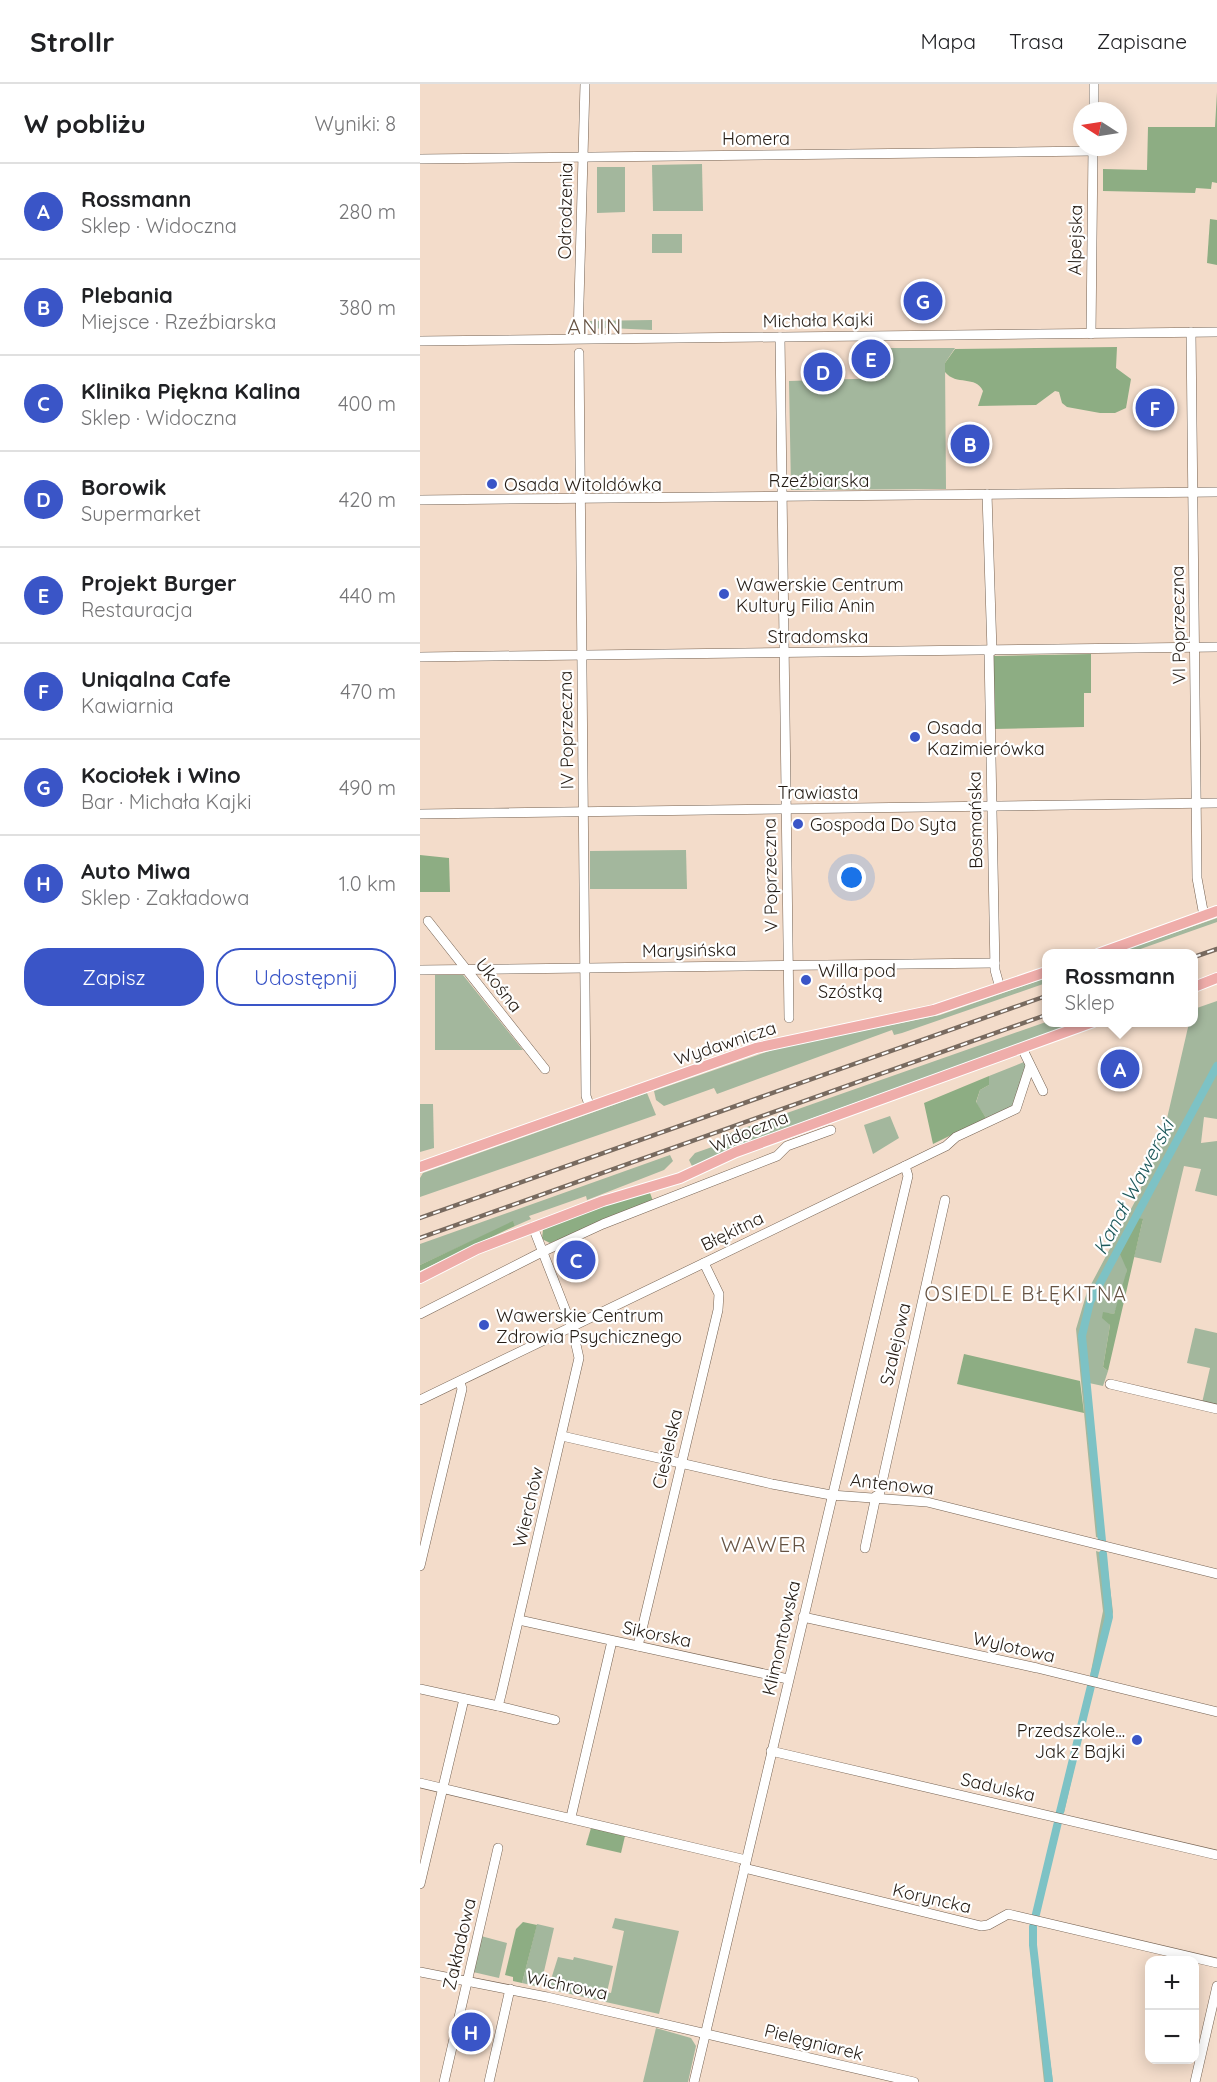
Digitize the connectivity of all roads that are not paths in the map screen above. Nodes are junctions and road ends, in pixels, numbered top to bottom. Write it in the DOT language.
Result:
graph roads {
  1 [pos="585,84"];
  2 [pos="1094,84"];
  3 [pos="1094,102"];
  4 [pos="1073,149"];
  5 [pos="583,156"];
  6 [pos="1093,156"];
  7 [pos="420,159"];
  8 [pos="1191,332"];
  9 [pos="1217,332"];
  10 [pos="1091,334"];
  11 [pos="780,337"];
  12 [pos="578,338"];
  13 [pos="420,341"];
  14 [pos="579,353"];
  15 [pos="1193,492"];
  16 [pos="1217,492"];
  17 [pos="987,494"];
  18 [pos="782,496"];
  19 [pos="581,498"];
  20 [pos="420,500"];
  21 [pos="1194,647"];
  22 [pos="1217,647"];
  23 [pos="990,651"];
  24 [pos="784,653"];
  25 [pos="582,655"];
  26 [pos="420,657"];
  27 [pos="1196,803"];
  28 [pos="1217,803"];
  29 [pos="991,807"];
  30 [pos="786,809"];
  31 [pos="584,812"];
  32 [pos="420,814"];
  33 [pos="1217,911"];
  34 [pos="1204,916"];
  35 [pos="428,921"];
  36 [pos="1112,949"];
  37 [pos="995,963"];
  38 [pos="788,966"];
  39 [pos="584,968"];
  40 [pos="420,970"];
  41 [pos="466,970"];
  42 [pos="1042,974"];
  43 [pos="1217,978"];
  44 [pos="1198,985"];
  45 [pos="1000,988"];
  46 [pos="789,1018"];
  47 [pos="1082,1027"];
  48 [pos="1022,1048"];
  49 [pos="1030,1066"];
  50 [pos="544,1069"];
  51 [pos="1043,1091"];
  52 [pos="590,1107"];
  53 [pos="831,1130"];
  54 [pos="420,1167"];
  55 [pos="905,1167"];
  56 [pos="945,1200"];
  57 [pos="533,1227"];
  58 [pos="543,1251"];
  59 [pos="704,1263"];
  60 [pos="420,1278"];
  61 [pos="420,1314"];
  62 [pos="572,1327"];
  63 [pos="460,1382"];
  64 [pos="1110,1384"];
  65 [pos="420,1400"];
  66 [pos="1217,1409"];
  67 [pos="562,1436"];
  68 [pos="681,1464"];
  69 [pos="831,1495"];
  70 [pos="877,1496"];
  71 [pos="865,1548"];
  72 [pos="420,1566"];
  73 [pos="1217,1575"];
  74 [pos="803,1617"];
  75 [pos="519,1620"];
  76 [pos="612,1641"];
  77 [pos="638,1646"];
  78 [pos="788,1679"];
  79 [pos="420,1689"];
  80 [pos="464,1699"];
  81 [pos="498,1706"];
  82 [pos="1217,1712"];
  83 [pos="555,1720"];
  84 [pos="771,1750"];
  85 [pos="420,1783"];
  86 [pos="443,1789"];
  87 [pos="571,1817"];
  88 [pos="498,1848"];
  89 [pos="1217,1855"];
  90 [pos="745,1864"];
  91 [pos="420,1880"];
  92 [pos="1217,1963"];
  93 [pos="420,1972"];
  94 [pos="467,1983"];
  95 [pos="1217,1988"];
  96 [pos="510,1989"];
  97 [pos="705,2035"];
  98 [pos="444,2082"];
  99 [pos="489,2082"];
  100 [pos="694,2082"];
  101 [pos="915,2082"];
  102 [pos="1195,2082"];
  1 -- 5 [label="street, Odrodzenia"];
  2 -- 3 [label="street"];
  4 -- 5 [label="street, Homera"];
  5 -- 7 [label="street, Homera"];
  5 -- 12 [label="street, Odrodzenia"];
  6 -- 10 [label="street, Alpejska"];
  8 -- 9 [label="street, Michała Kajki"];
  8 -- 10 [label="street, Michała Kajki"];
  8 -- 15 [label="street, VI Poprzeczna"];
  10 -- 11 [label="street, Michała Kajki"];
  11 -- 12 [label="street, Michała Kajki"];
  11 -- 18 [label="street, V Poprzeczna"];
  12 -- 13 [label="street, Michała Kajki"];
  14 -- 19 [label="street, IV Poprzeczna"];
  15 -- 16 [label="street, Rzeźbiarska"];
  15 -- 17 [label="street, Rzeźbiarska"];
  15 -- 21 [label="street, VI Poprzeczna"];
  17 -- 18 [label="street, Rzeźbiarska"];
  17 -- 23 [label="street, Bosmańska"];
  18 -- 19 [label="street, Rzeźbiarska"];
  18 -- 24 [label="street, V Poprzeczna"];
  19 -- 20 [label="street, Rzeźbiarska"];
  19 -- 25 [label="street, IV Poprzeczna"];
  21 -- 22 [label="street, Stradomska"];
  21 -- 23 [label="street, Stradomska"];
  21 -- 27 [label="street, VI Poprzeczna"];
  23 -- 24 [label="street, Stradomska"];
  23 -- 29 [label="street, Bosmańska"];
  24 -- 25 [label="street, Stradomska"];
  24 -- 30 [label="street, V Poprzeczna"];
  25 -- 26 [label="street, Stradomska"];
  25 -- 31 [label="street, IV Poprzeczna"];
  27 -- 28 [label="street, Trawiasta"];
  27 -- 29 [label="street, Trawiasta"];
  27 -- 34 [label="street, VI Poprzeczna"];
  29 -- 30 [label="street, Trawiasta"];
  29 -- 37 [label="street, Bosmańska"];
  30 -- 31 [label="street, Trawiasta"];
  30 -- 38 [label="street, V Poprzeczna"];
  31 -- 32 [label="street, Trawiasta"];
  31 -- 39 [label="street, IV Poprzeczna"];
  33 -- 34 [label="main road"];
  34 -- 36 [label="main road"];
  35 -- 41 [label="street, Ukośna"];
  37 -- 38 [label="street, Marysińska"];
  37 -- 45 [label="street, Bosmańska"];
  38 -- 39 [label="street, Marysińska"];
  38 -- 46 [label="street, V Poprzeczna"];
  39 -- 41 [label="street, Marysińska"];
  39 -- 52 [label="street, IV Poprzeczna"];
  40 -- 41 [label="street, Marysińska"];
  41 -- 50 [label="street, Ukośna"];
  42 -- 45 [label="main road, Wydawnicza"];
  43 -- 44 [label="main road"];
  45 -- 52 [label="main road, Wydawnicza"];
  47 -- 48 [label="main road, Widoczna"];
  48 -- 49 [label="street"];
  48 -- 57 [label="main road, Widoczna"];
  49 -- 51 [label="street"];
  49 -- 55 [label="street, Błękitna"];
  52 -- 54 [label="main road, Wydawnicza"];
  53 -- 58 [label="street, Widoczna"];
  55 -- 59 [label="street, Błękitna"];
  55 -- 69 [label="street, Klimontowska"];
  56 -- 70 [label="street, Szalejowa"];
  57 -- 58 [label="street, Wierchów"];
  57 -- 60 [label="main road, Widoczna"];
  58 -- 61 [label="street, Widoczna"];
  58 -- 62 [label="street, Wierchów"];
  59 -- 62 [label="street, Błękitna"];
  59 -- 68 [label="street, Ciesielska"];
  62 -- 63 [label="street, Błękitna"];
  62 -- 67 [label="street, Wierchów"];
  63 -- 65 [label="street, Błękitna"];
  63 -- 72 [label="street"];
  64 -- 66 [label="street"];
  67 -- 68 [label="street, Antenowa"];
  67 -- 75 [label="street, Wierchów"];
  68 -- 69 [label="street, Antenowa"];
  68 -- 77 [label="street, Ciesielska"];
  69 -- 70 [label="street, Antenowa"];
  69 -- 74 [label="street, Klimontowska"];
  70 -- 71 [label="street, Szalejowa"];
  70 -- 73 [label="street, Antenowa"];
  74 -- 78 [label="street, Klimontowska"];
  74 -- 82 [label="street, Wylotowa"];
  75 -- 76 [label="street, Sikorska"];
  75 -- 81 [label="street, Wierchów"];
  76 -- 77 [label="street, Sikorska"];
  76 -- 87 [label="street"];
  77 -- 78 [label="street, Sikorska"];
  78 -- 84 [label="street, Klimontowska"];
  79 -- 80 [label="street"];
  80 -- 81 [label="street"];
  80 -- 86 [label="street"];
  81 -- 83 [label="street"];
  84 -- 89 [label="street, Sadulska"];
  84 -- 90 [label="street, Klimontowska"];
  85 -- 86 [label="street, Koryncka"];
  86 -- 87 [label="street, Koryncka"];
  86 -- 91 [label="street"];
  87 -- 90 [label="street, Koryncka"];
  88 -- 94 [label="street, Zakładowa"];
  90 -- 92 [label="street, Koryncka"];
  90 -- 97 [label="street, Klimontowska"];
  93 -- 94 [label="street, Wichrowa"];
  94 -- 96 [label="street, Wichrowa"];
  94 -- 98 [label="street, Zakładowa"];
  95 -- 102 [label="street"];
  96 -- 97 [label="street, Wichrowa"];
  96 -- 99 [label="street"];
  97 -- 100 [label="street, Klimontowska"];
  97 -- 101 [label="street, Pielęgniarek"];
}
